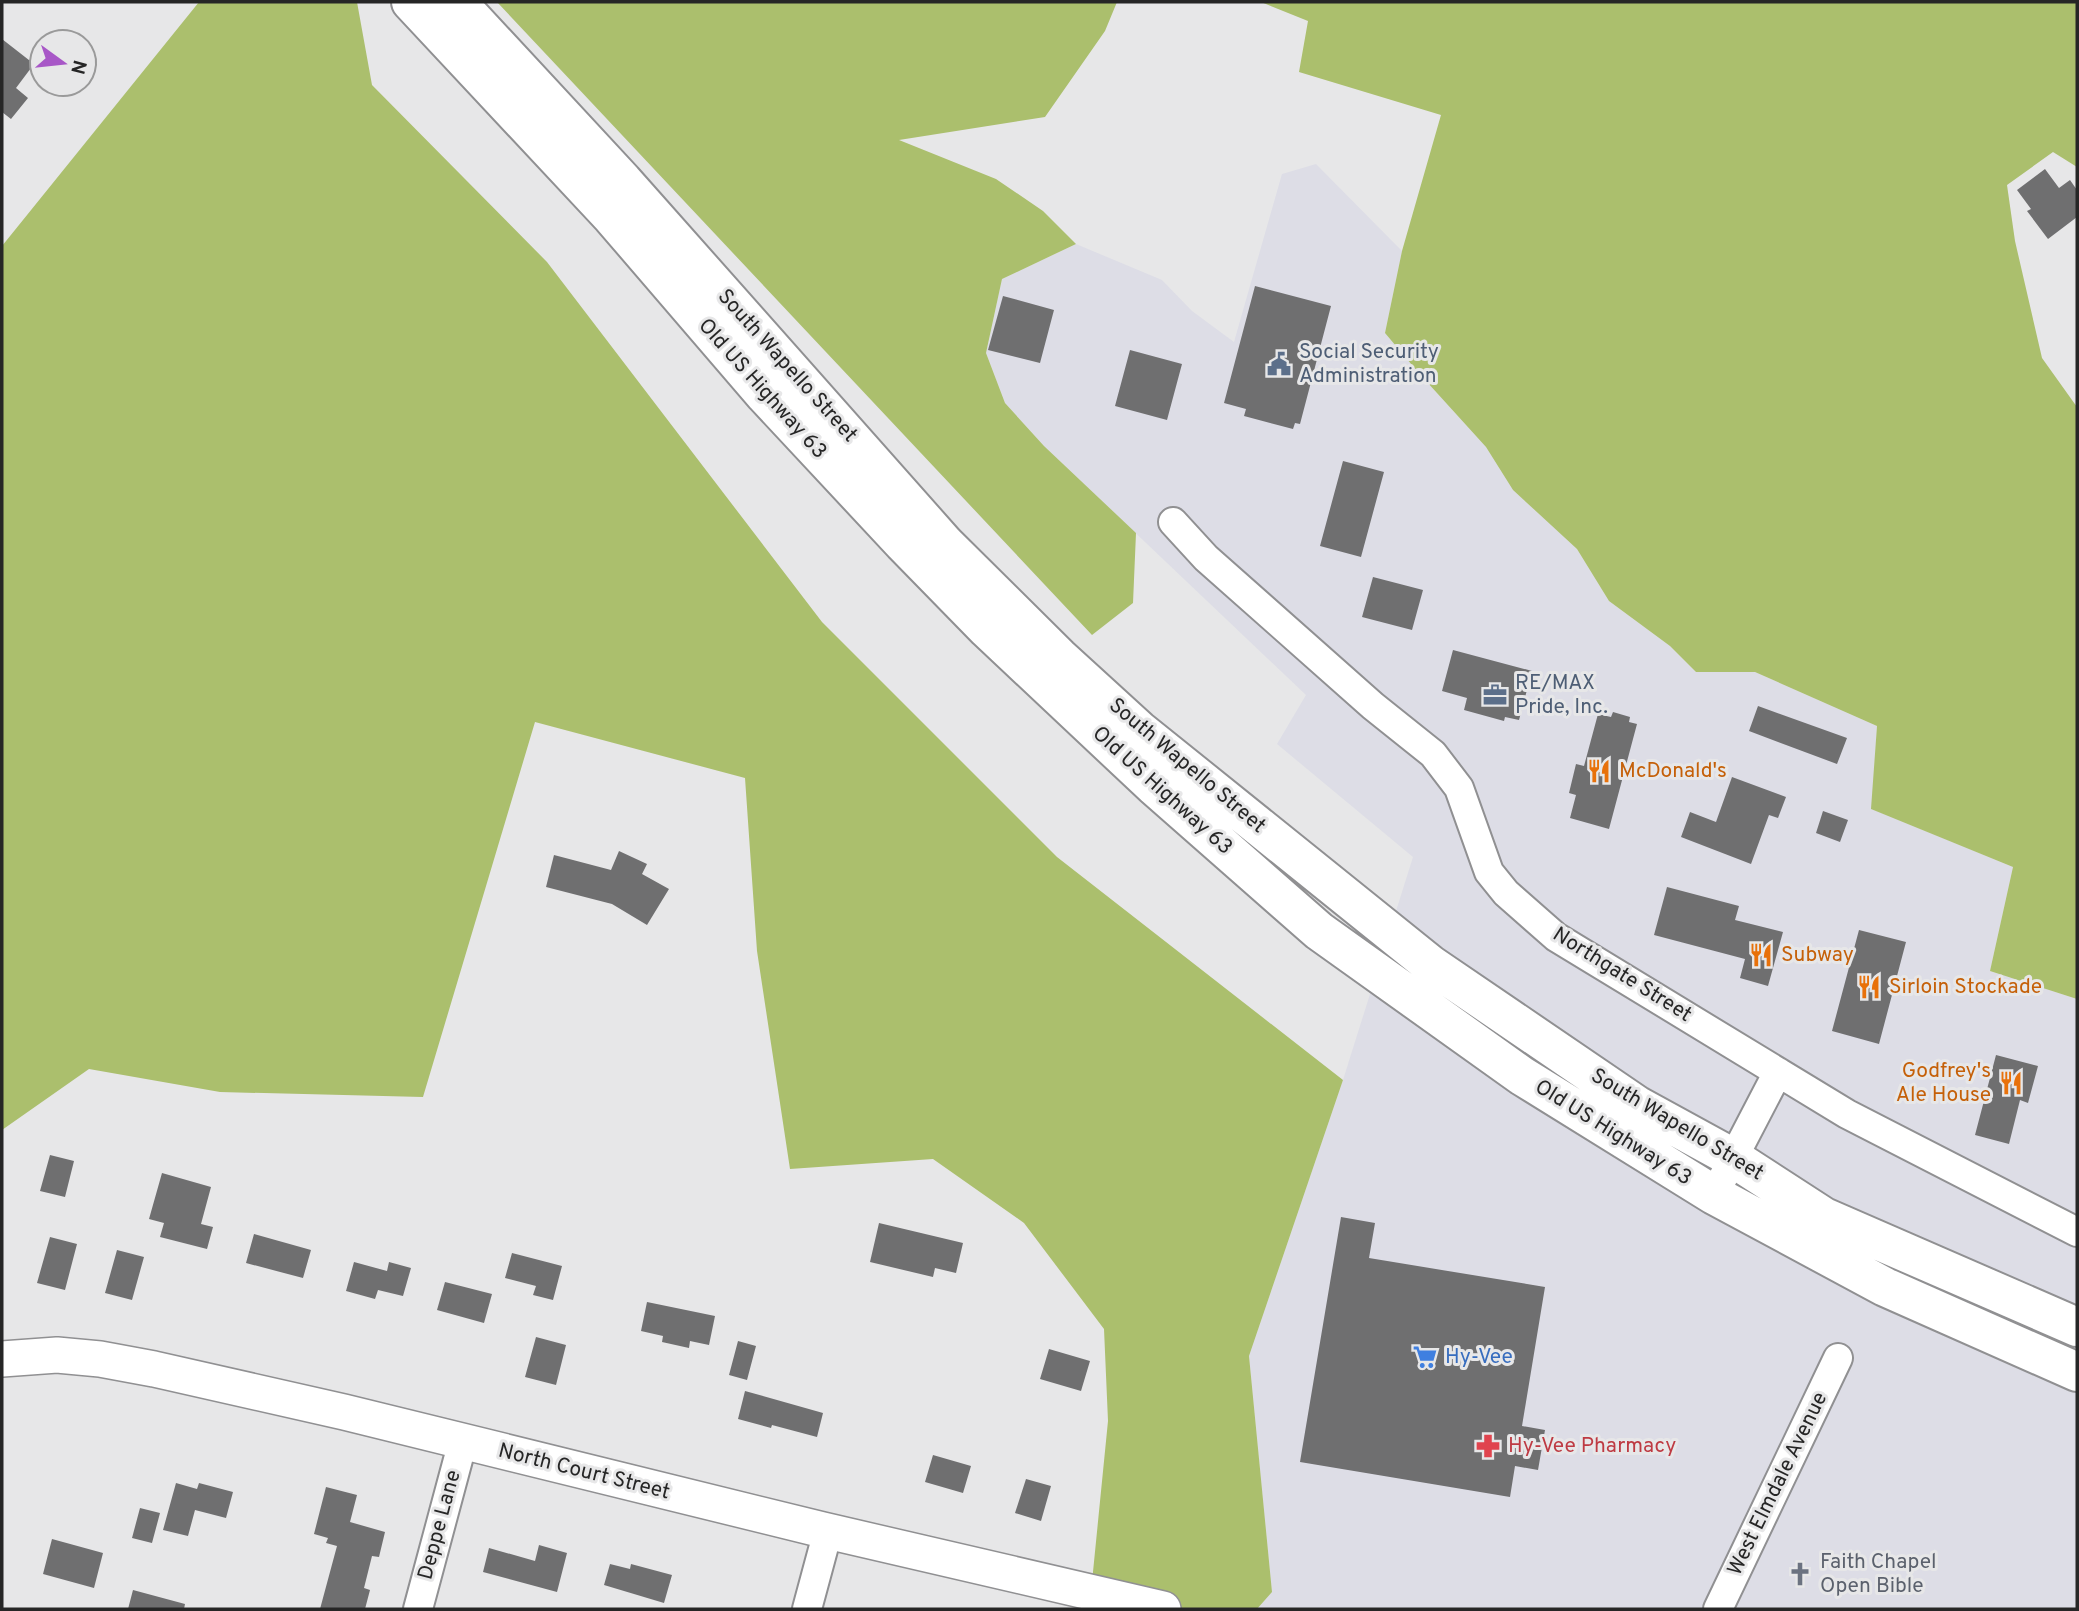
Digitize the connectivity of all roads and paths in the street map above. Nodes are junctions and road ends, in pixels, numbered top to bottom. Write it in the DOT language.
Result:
graph roads {
  1 [pos="411,2"];
  2 [pos="457,2"];
  3 [pos="1173,522"];
  4 [pos="1778,1072"];
  5 [pos="1734,1158"];
  6 [pos="1714,1195"];
  7 [pos="2077,1232"];
  8 [pos="2077,1327"];
  9 [pos="1838,1358"];
  10 [pos="2,1359"];
  11 [pos="2077,1372"];
  12 [pos="463,1441"];
  13 [pos="828,1531"];
  14 [pos="418,1609"];
  15 [pos="807,1609"];
  16 [pos="1163,1609"];
  17 [pos="1718,1609"];
  1 -- 6 [label="highway, Old US Highway 63"];
  2 -- 5 [label="highway, South Wapello Street"];
  3 -- 4 [label="street, Northgate Street"];
  4 -- 5 [label="street"];
  4 -- 7 [label="street, Northgate Street"];
  5 -- 6 [label="street"];
  5 -- 8 [label="highway, South Wapello Street"];
  6 -- 11 [label="highway, Old US Highway 63"];
  9 -- 17 [label="street, West Elmdale Avenue"];
  10 -- 12 [label="main road, North Court Street"];
  12 -- 13 [label="main road, North Court Street"];
  12 -- 14 [label="street, Deppe Lane"];
  13 -- 15 [label="street"];
  13 -- 16 [label="main road, North Court Street"];
}
